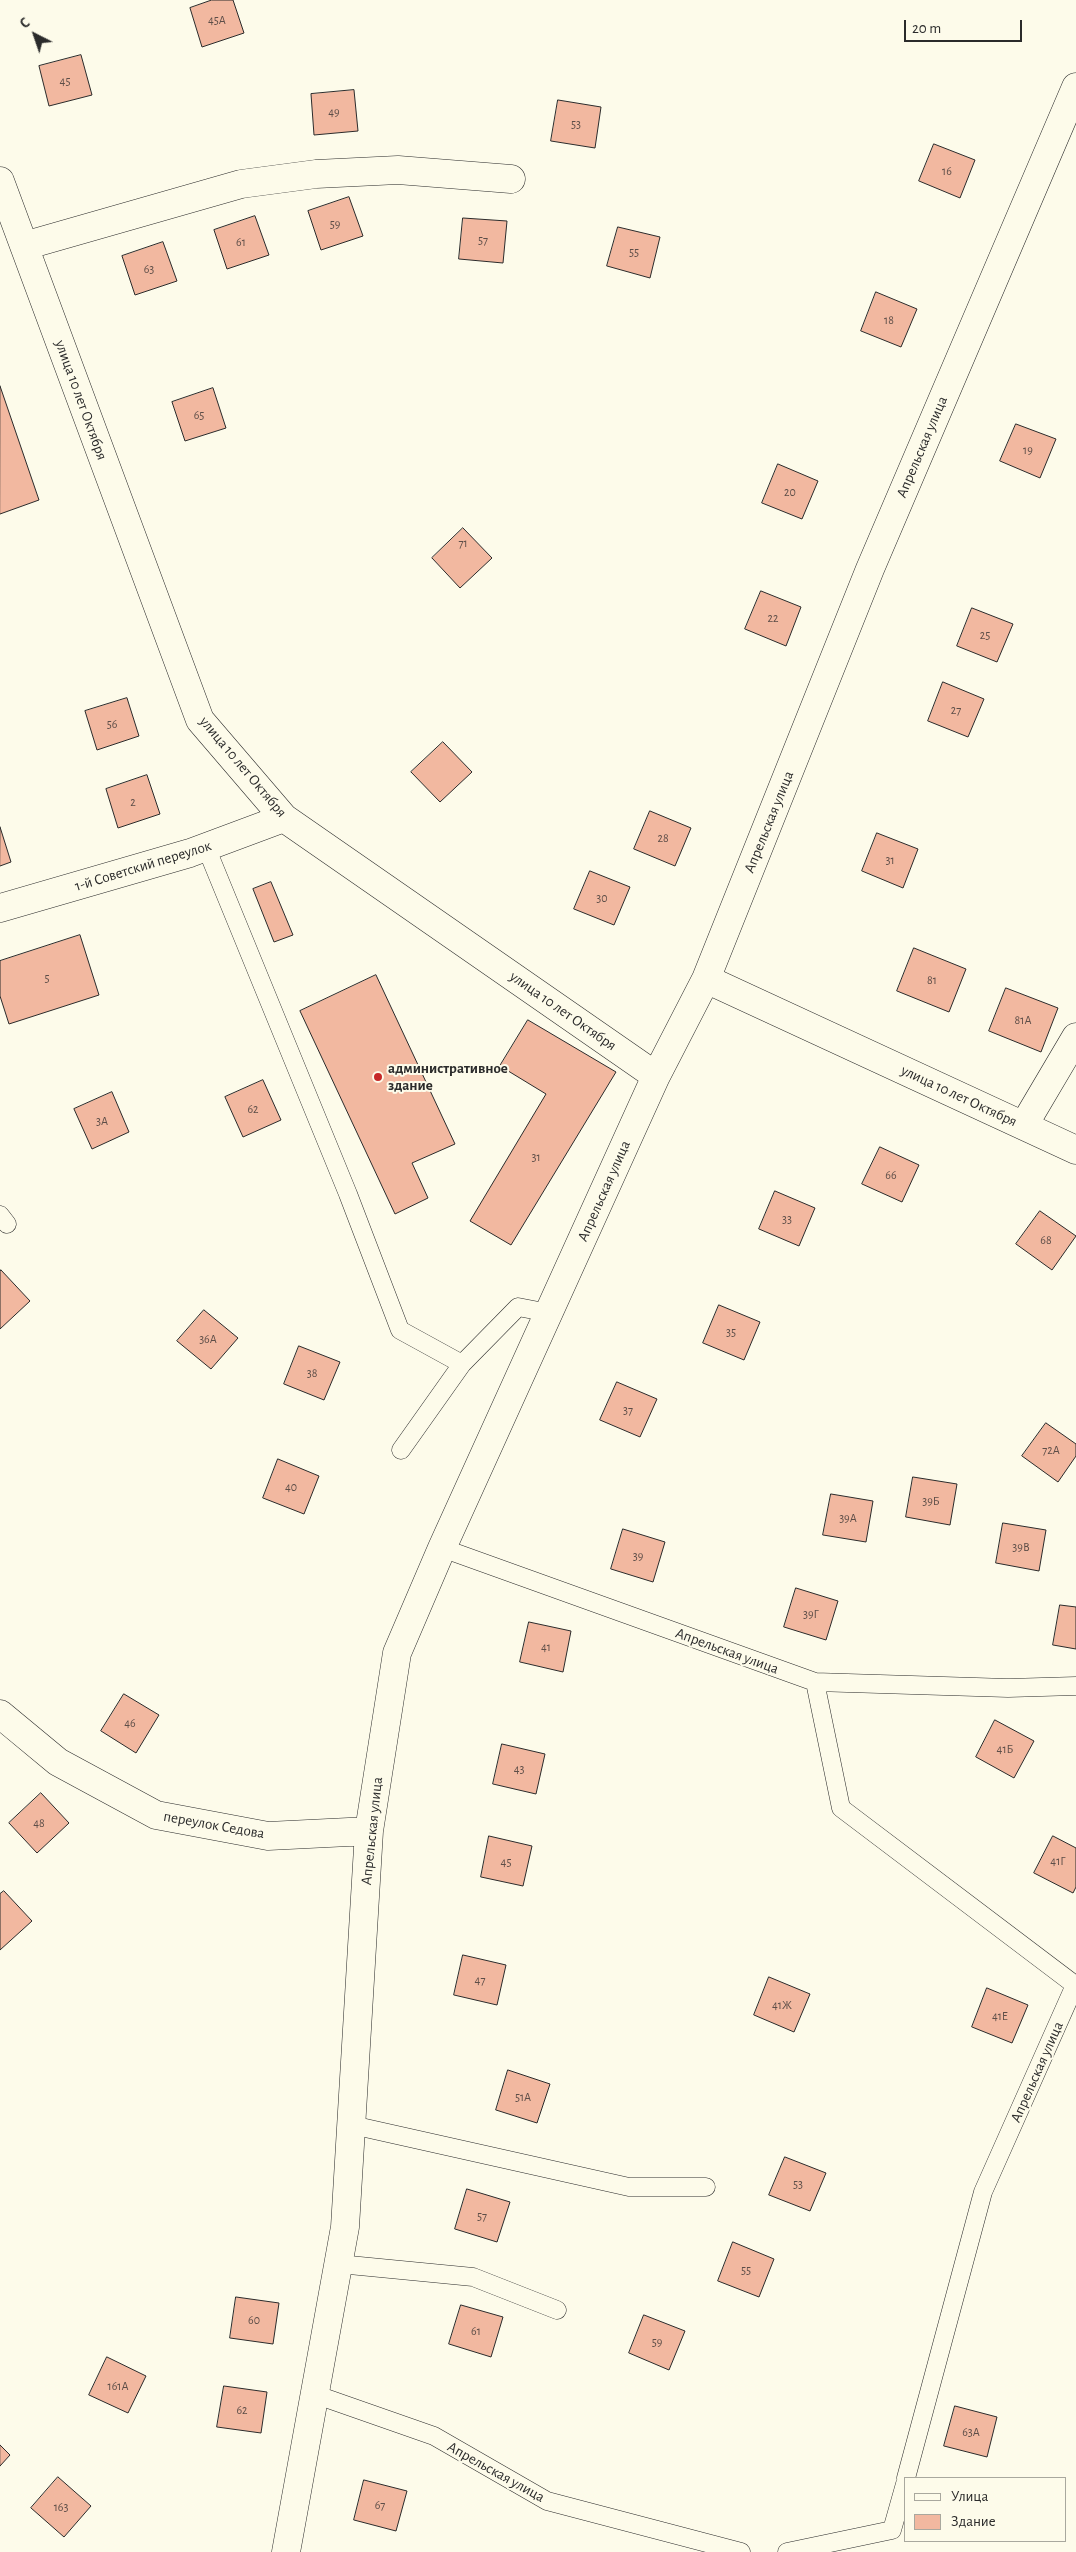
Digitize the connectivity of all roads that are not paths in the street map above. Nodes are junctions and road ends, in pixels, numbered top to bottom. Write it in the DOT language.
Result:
graph roads {
  1 [pos="1076,87"];
  2 [pos="511,179"];
  3 [pos="0,181"];
  4 [pos="24,246"];
  5 [pos="284,818"];
  6 [pos="206,848"];
  7 [pos="0,908"];
  8 [pos="706,979"];
  9 [pos="1076,1037"];
  10 [pos="656,1076"];
  11 [pos="1024,1126"];
  12 [pos="1076,1150"];
  13 [pos="549,1313"];
  14 [pos="462,1364"];
  15 [pos="401,1450"];
  16 [pos="442,1548"];
  17 [pos="815,1682"];
  18 [pos="1076,1686"];
  19 [pos="0,1714"];
  20 [pos="369,1831"];
  21 [pos="352,2125"];
  22 [pos="706,2187"];
  23 [pos="339,2264"];
  24 [pos="557,2310"];
  25 [pos="314,2394"];
  26 [pos="906,2477"];
  27 [pos="904,2488"];
  28 [pos="286,2552"];
  29 [pos="741,2552"];
  30 [pos="787,2552"];
  1 -- 8 [label="street, Апрельская улица"];
  2 -- 4 [label="street"];
  3 -- 4 [label="street, улица 10 лет Октября"];
  4 -- 5 [label="street, улица 10 лет Октября"];
  5 -- 6 [label="street, 1-й Советский переулок"];
  5 -- 10 [label="street, улица 10 лет Октября"];
  6 -- 7 [label="street, 1-й Советский переулок"];
  6 -- 14 [label="lane"];
  8 -- 10 [label="street, Апрельская улица"];
  8 -- 11 [label="street, улица 10 лет Октября"];
  9 -- 11 [label="street"];
  10 -- 13 [label="street, Апрельская улица"];
  11 -- 12 [label="street, улица 10 лет Октября"];
  13 -- 14 [label="lane"];
  13 -- 16 [label="street, Апрельская улица"];
  14 -- 15 [label="lane"];
  16 -- 17 [label="lane, Апрельская улица"];
  16 -- 20 [label="street, Апрельская улица"];
  17 -- 18 [label="lane, Апрельская улица"];
  17 -- 26 [label="lane, Апрельская улица"];
  19 -- 20 [label="street, переулок Седова"];
  20 -- 21 [label="street, Апрельская улица"];
  21 -- 22 [label="lane"];
  21 -- 23 [label="street, Апрельская улица"];
  23 -- 24 [label="lane"];
  23 -- 25 [label="street, Апрельская улица"];
  25 -- 28 [label="street, Апрельская улица"];
  25 -- 29 [label="lane, Апрельская улица"];
  27 -- 30 [label="lane"];
}
